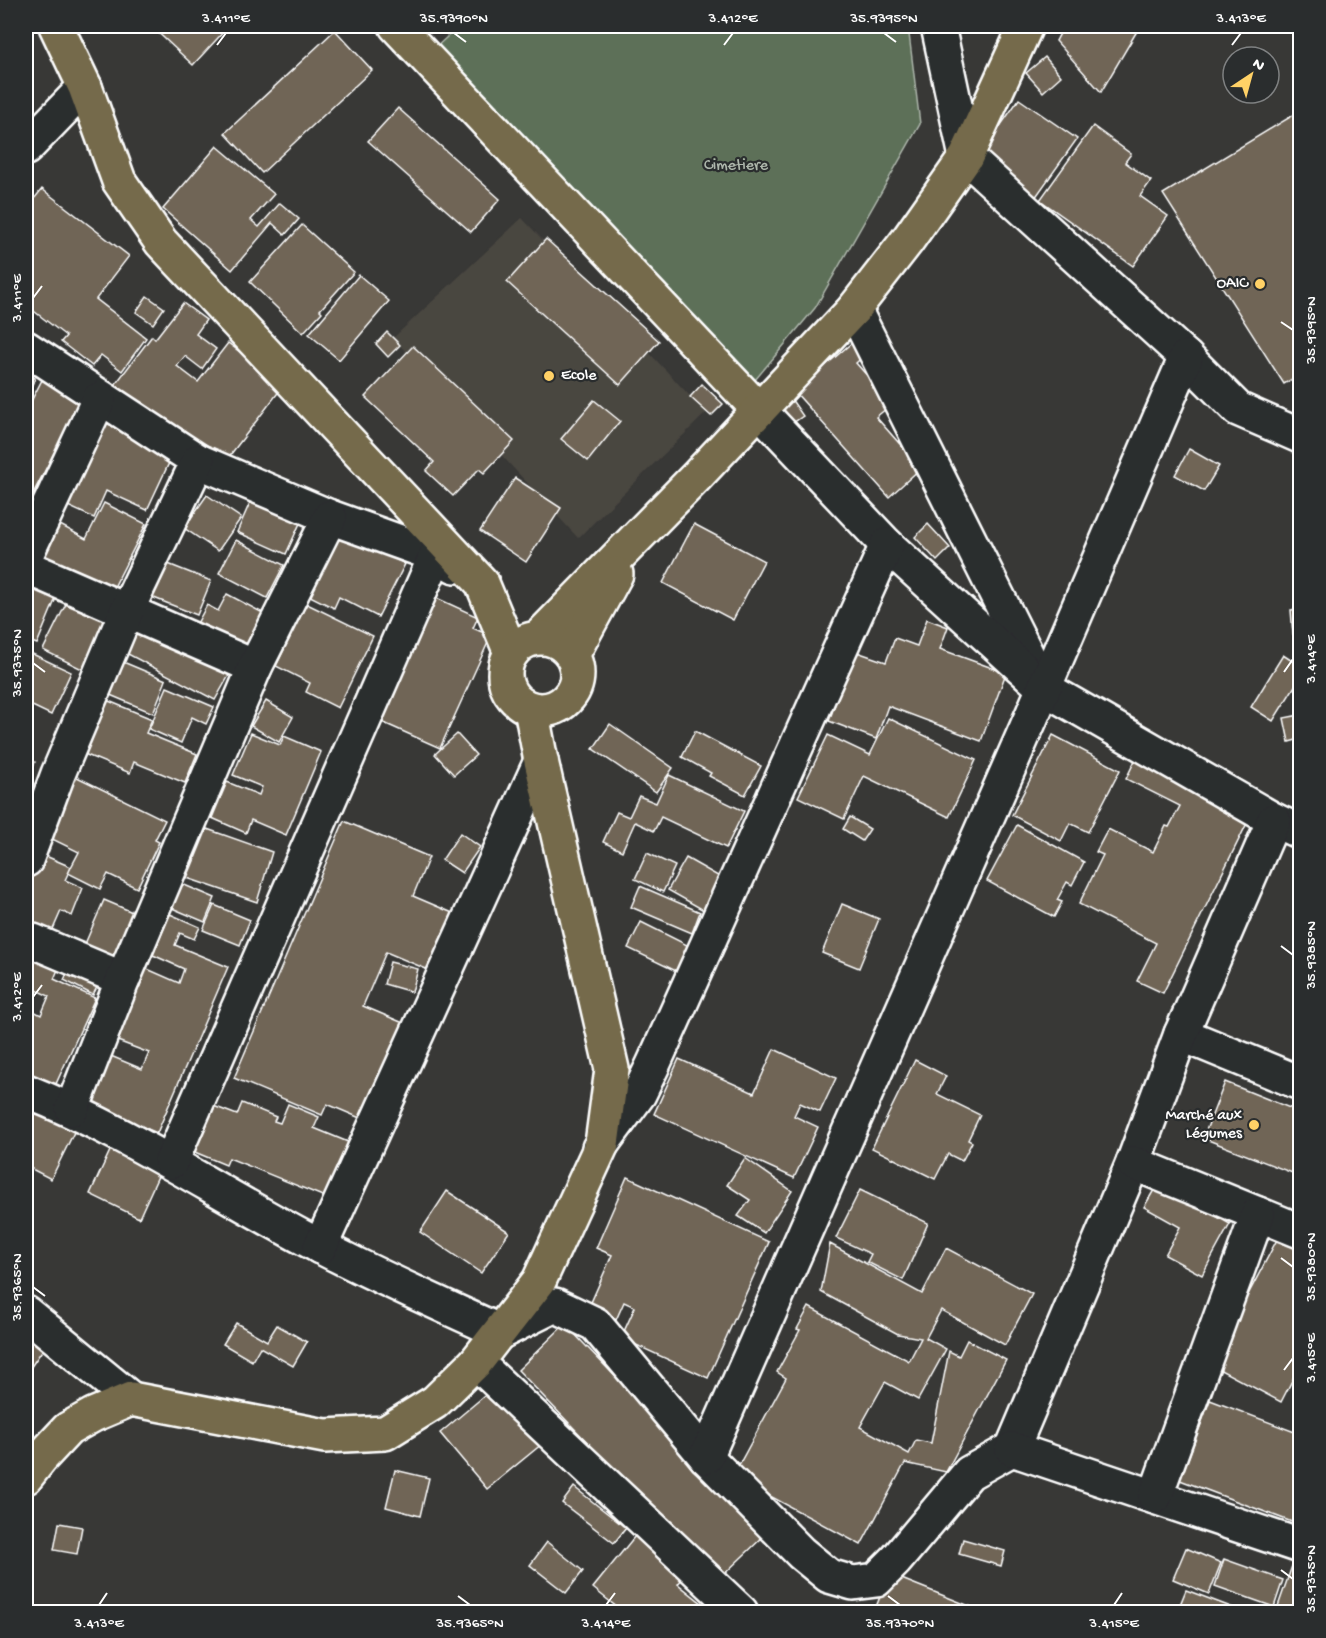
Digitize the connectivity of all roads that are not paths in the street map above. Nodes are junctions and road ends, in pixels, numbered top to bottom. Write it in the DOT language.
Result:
graph roads {
  1 [pos="56,26"];
  2 [pos="396,26"];
  3 [pos="938,26"];
  4 [pos="1026,26"];
  5 [pos="85,87"];
  6 [pos="26,148"];
  7 [pos="966,157"];
  8 [pos="854,309"];
  9 [pos="26,348"];
  10 [pos="1186,357"];
  11 [pos="99,399"];
  12 [pos="759,410"];
  13 [pos="1292,424"];
  14 [pos="198,461"];
  15 [pos="330,517"];
  16 [pos="637,535"];
  17 [pos="887,545"];
  18 [pos="26,555"];
  19 [pos="436,555"];
  20 [pos="26,567"];
  21 [pos="482,583"];
  22 [pos="127,610"];
  23 [pos="539,637"];
  24 [pos="510,653"];
  25 [pos="572,655"];
  26 [pos="255,667"];
  27 [pos="1044,688"];
  28 [pos="531,709"];
  29 [pos="541,761"];
  30 [pos="1287,826"];
  31 [pos="26,860"];
  32 [pos="26,941"];
  33 [pos="123,979"];
  34 [pos="1181,1034"];
  35 [pos="1300,1083"];
  36 [pos="26,1091"];
  37 [pos="72,1109"];
  38 [pos="599,1148"];
  39 [pos="171,1162"];
  40 [pos="1133,1163"];
  41 [pos="1258,1214"];
  42 [pos="1300,1231"];
  43 [pos="320,1247"];
  44 [pos="26,1313"];
  45 [pos="501,1332"];
  46 [pos="476,1362"];
  47 [pos="131,1399"];
  48 [pos="1012,1449"];
  49 [pos="706,1457"];
  50 [pos="26,1477"];
  51 [pos="1155,1497"];
  52 [pos="1300,1546"];
  53 [pos="741,1612"];
  1 -- 5 [label="main road"];
  2 -- 12 [label="main road"];
  3 -- 7 [label="street"];
  4 -- 7 [label="main road"];
  5 -- 6 [label="street"];
  5 -- 21 [label="main road"];
  7 -- 8 [label="main road"];
  7 -- 10 [label="street"];
  8 -- 12 [label="main road"];
  8 -- 27 [label="street"];
  9 -- 11 [label="street"];
  10 -- 13 [label="street"];
  10 -- 27 [label="street"];
  11 -- 14 [label="street"];
  11 -- 18 [label="street"];
  12 -- 16 [label="main road"];
  12 -- 17 [label="street"];
  14 -- 15 [label="street"];
  14 -- 22 [label="street"];
  15 -- 19 [label="street"];
  15 -- 26 [label="street"];
  16 -- 23 [label="main road"];
  16 -- 25 [label="main road"];
  17 -- 27 [label="street"];
  17 -- 38 [label="street"];
  19 -- 21 [label="street"];
  19 -- 39 [label="street"];
  20 -- 22 [label="street"];
  21 -- 24 [label="main road"];
  22 -- 26 [label="street"];
  22 -- 31 [label="street"];
  23 -- 24 [label="main road"];
  23 -- 25 [label="main road"];
  24 -- 28 [label="main road"];
  25 -- 28 [label="main road"];
  26 -- 33 [label="street"];
  27 -- 30 [label="street"];
  27 -- 49 [label="street"];
  28 -- 29 [label="main road"];
  29 -- 38 [label="main road"];
  29 -- 43 [label="street"];
  30 -- 34 [label="street"];
  32 -- 33 [label="street"];
  33 -- 37 [label="street"];
  34 -- 35 [label="street"];
  34 -- 40 [label="street"];
  36 -- 37 [label="street"];
  37 -- 39 [label="street"];
  38 -- 45 [label="main road"];
  39 -- 43 [label="street"];
  40 -- 41 [label="street"];
  40 -- 48 [label="street"];
  41 -- 42 [label="street"];
  41 -- 51 [label="street"];
  43 -- 45 [label="street"];
  44 -- 47 [label="street"];
  45 -- 46 [label="main road"];
  45 -- 49 [label="street"];
  46 -- 47 [label="main road"];
  46 -- 53 [label="street"];
  47 -- 50 [label="main road"];
  48 -- 49 [label="street"];
  48 -- 51 [label="street"];
  51 -- 52 [label="street"];
}
